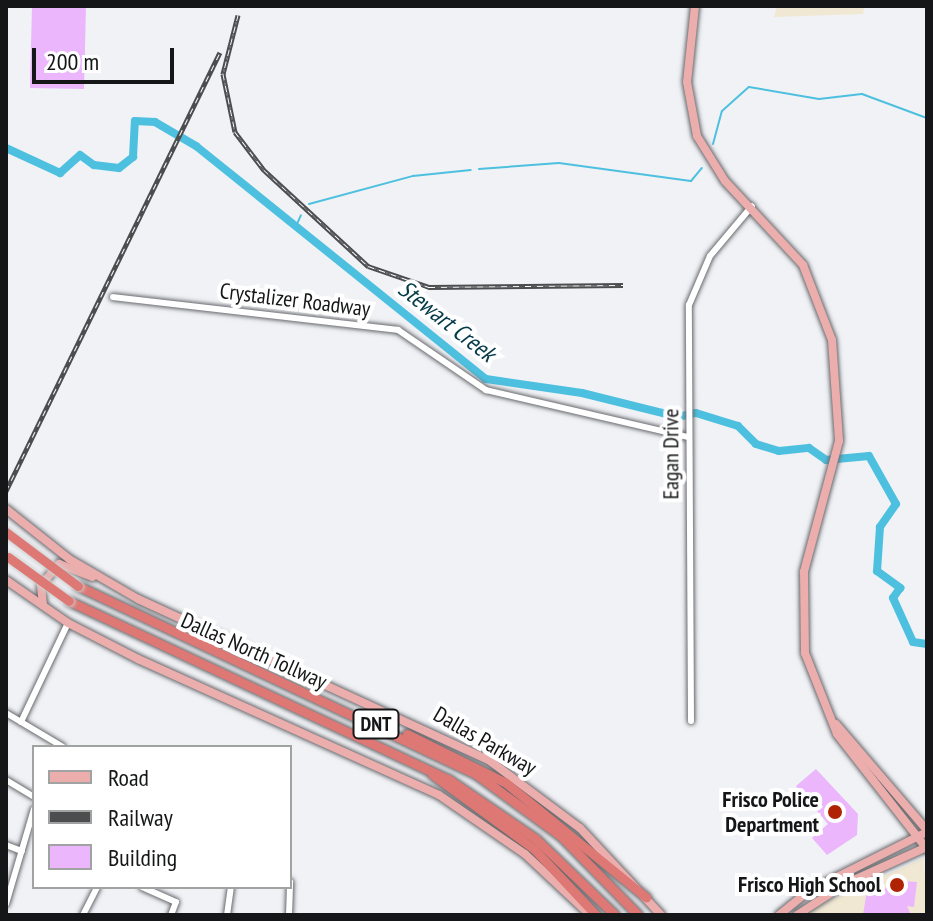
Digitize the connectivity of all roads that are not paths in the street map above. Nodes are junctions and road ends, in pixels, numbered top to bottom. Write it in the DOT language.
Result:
graph roads {
  1 [pos="695,6"];
  2 [pos="752,206"];
  3 [pos="113,297"];
  4 [pos="688,437"];
  5 [pos="6,509"];
  6 [pos="6,532"];
  7 [pos="6,555"];
  8 [pos="101,579"];
  9 [pos="6,580"];
  10 [pos="46,609"];
  11 [pos="68,623"];
  12 [pos="826,711"];
  13 [pos="6,713"];
  14 [pos="691,721"];
  15 [pos="21,722"];
  16 [pos="388,730"];
  17 [pos="60,745"];
  18 [pos="420,764"];
  19 [pos="6,780"];
  20 [pos="32,796"];
  21 [pos="32,816"];
  22 [pos="927,831"];
  23 [pos="918,839"];
  24 [pos="6,845"];
  25 [pos="926,848"];
  26 [pos="22,851"];
  27 [pos="96,889"];
  28 [pos="147,889"];
  29 [pos="231,889"];
  30 [pos="291,889"];
  31 [pos="646,897"];
  32 [pos="796,901"];
  33 [pos="6,904"];
  34 [pos="800,913"];
  35 [pos="83,915"];
  36 [pos="171,915"];
  37 [pos="227,915"];
  38 [pos="289,915"];
  39 [pos="590,915"];
  40 [pos="596,915"];
  41 [pos="615,915"];
  42 [pos="638,915"];
  43 [pos="661,915"];
  44 [pos="779,915"];
  1 -- 2 [label="main road"];
  2 -- 4 [label="street, Eagan Drive"];
  2 -- 12 [label="main road"];
  3 -- 4 [label="street, Crystalizer Roadway"];
  4 -- 14 [label="street, Eagan Drive"];
  5 -- 8 [label="main road, Dallas Parkway"];
  6 -- 16 [label="highway, Dallas North Tollway / DNT, bridge"];
  7 -- 18 [label="highway, Dallas North Tollway / DNT, bridge"];
  8 -- 10 [label="main road"];
  8 -- 31 [label="main road, Dallas Parkway"];
  9 -- 10 [label="main road"];
  10 -- 11 [label="main road"];
  11 -- 15 [label="street"];
  11 -- 39 [label="main road"];
  12 -- 22 [label="main road"];
  12 -- 23 [label="main road"];
  13 -- 15 [label="street"];
  15 -- 17 [label="street"];
  16 -- 31 [label="highway"];
  16 -- 42 [label="highway, Dallas North Tollway / DNT"];
  18 -- 40 [label="highway"];
  18 -- 41 [label="highway, Dallas North Tollway / DNT"];
  19 -- 20 [label="street"];
  21 -- 26 [label="street"];
  22 -- 23 [label="main road"];
  23 -- 25 [label="main road"];
  23 -- 32 [label="main road"];
  24 -- 26 [label="street"];
  25 -- 34 [label="main road"];
  26 -- 33 [label="street"];
  27 -- 35 [label="street"];
  28 -- 36 [label="street"];
  29 -- 37 [label="street"];
  30 -- 38 [label="street"];
  31 -- 43 [label="main road, Dallas Parkway"];
  32 -- 34 [label="main road"];
  32 -- 44 [label="main road"];
}
